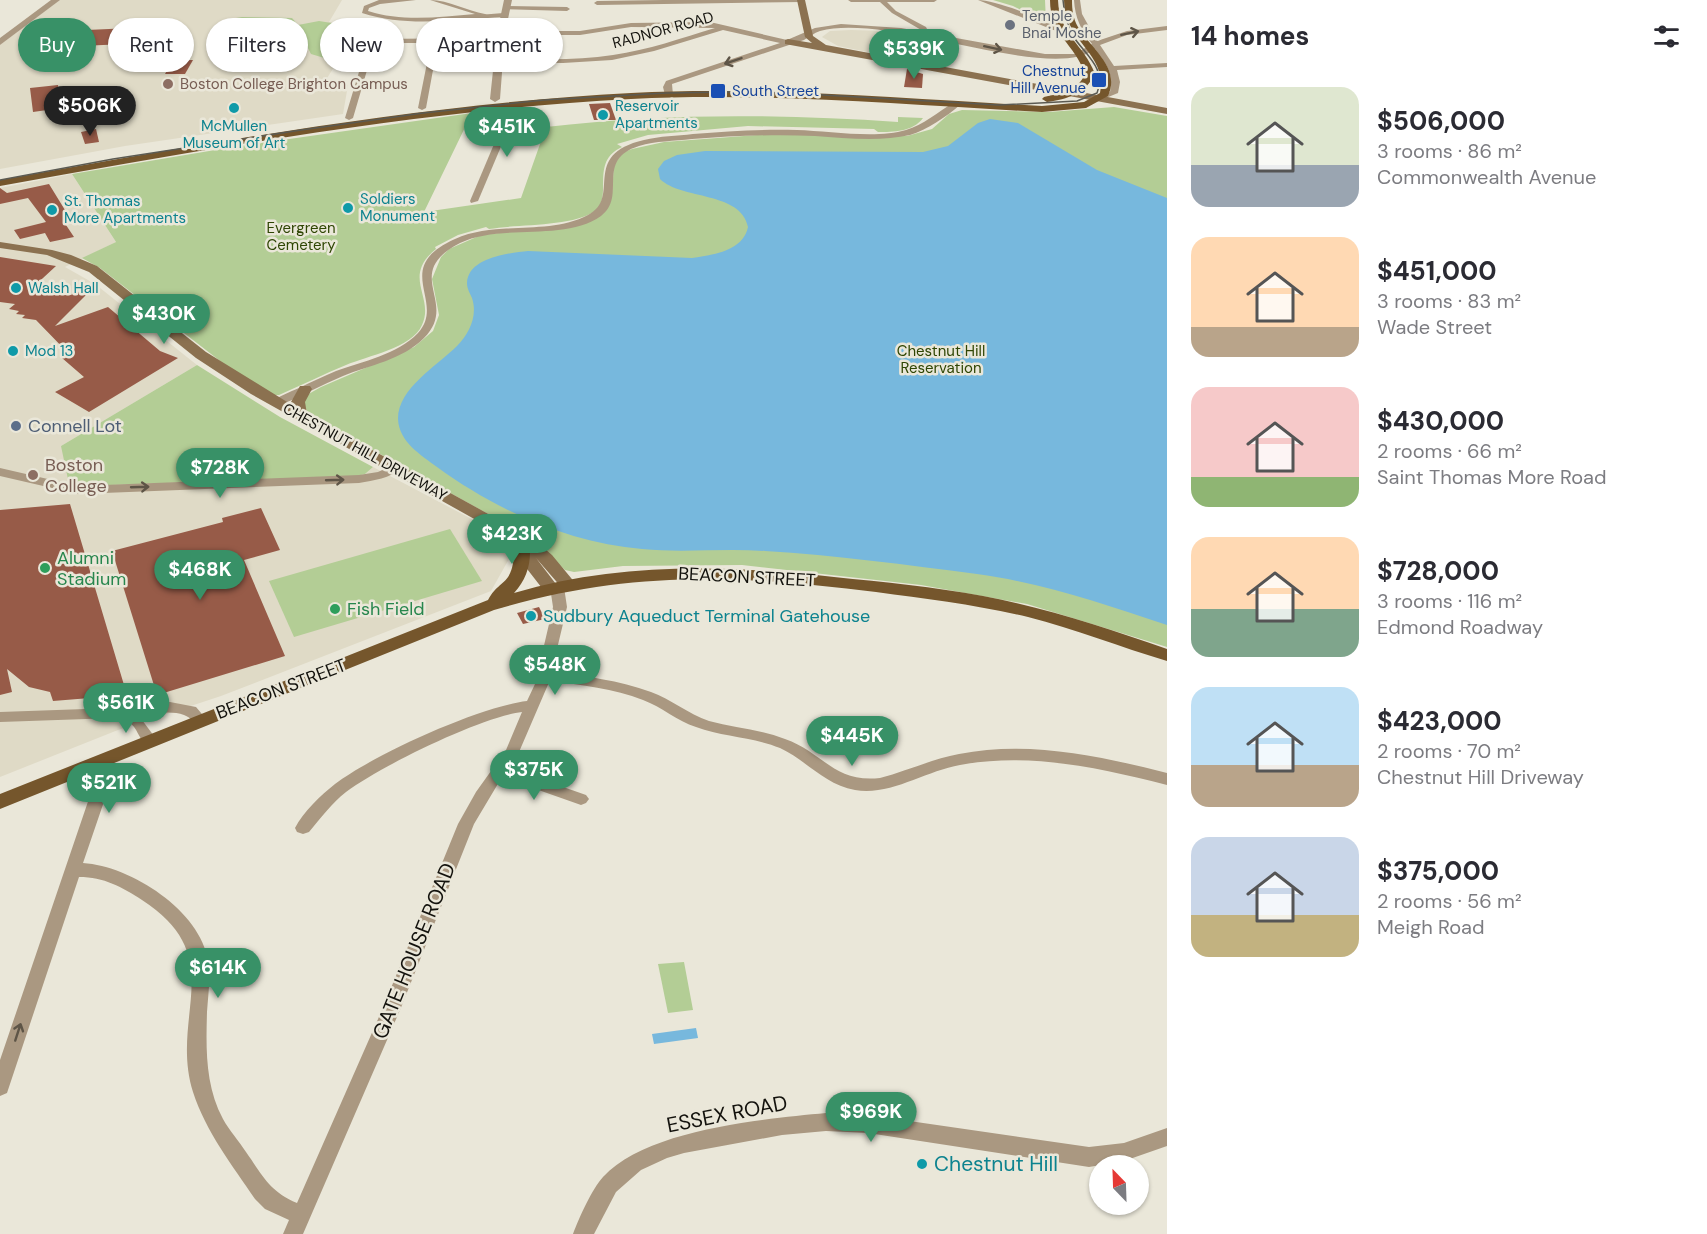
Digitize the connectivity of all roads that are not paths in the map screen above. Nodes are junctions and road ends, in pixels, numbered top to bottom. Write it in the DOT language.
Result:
graph roads {
  1 [pos="56,0"];
  2 [pos="413,0"];
  3 [pos="433,0"];
  4 [pos="801,0"];
  5 [pos="851,0"];
  6 [pos="934,0"];
  7 [pos="981,0"];
  8 [pos="1054,0"];
  9 [pos="1068,0"];
  10 [pos="1077,0"];
  11 [pos="626,1"];
  12 [pos="883,2"];
  13 [pos="597,3"];
  14 [pos="506,8"];
  15 [pos="567,9"];
  16 [pos="483,15"];
  17 [pos="726,27"];
  18 [pos="1167,28"];
  19 [pos="808,31"];
  20 [pos="1061,31"];
  21 [pos="563,34"];
  22 [pos="936,35"];
  23 [pos="416,41"];
  24 [pos="0,42"];
  25 [pos="788,42"];
  26 [pos="1092,47"];
  27 [pos="838,50"];
  28 [pos="1080,56"];
  29 [pos="563,61"];
  30 [pos="1167,64"];
  31 [pos="1114,68"];
  32 [pos="429,72"];
  33 [pos="497,72"];
  34 [pos="1041,87"];
  35 [pos="668,92"];
  36 [pos="1074,93"];
  37 [pos="1101,98"];
  38 [pos="495,99"];
  39 [pos="1041,100"];
  40 [pos="938,101"];
  41 [pos="515,104"];
  42 [pos="956,105"];
  43 [pos="422,108"];
  44 [pos="1167,111"];
  45 [pos="387,117"];
  46 [pos="349,118"];
  47 [pos="931,119"];
  48 [pos="0,174"];
  49 [pos="0,183"];
  50 [pos="474,201"];
  51 [pos="0,245"];
  52 [pos="305,389"];
  53 [pos="277,403"];
  54 [pos="301,416"];
  55 [pos="395,468"];
  56 [pos="0,472"];
  57 [pos="498,524"];
  58 [pos="522,552"];
  59 [pos="558,586"];
  60 [pos="488,606"];
  61 [pos="1167,655"];
  62 [pos="545,674"];
  63 [pos="533,706"];
  64 [pos="114,713"];
  65 [pos="0,717"];
  66 [pos="200,720"];
  67 [pos="150,740"];
  68 [pos="99,761"];
  69 [pos="499,770"];
  70 [pos="1167,779"];
  71 [pos="581,799"];
  72 [pos="0,802"];
  73 [pos="303,828"];
  74 [pos="72,870"];
  75 [pos="0,1087"];
  76 [pos="1167,1137"];
  77 [pos="297,1225"];
  78 [pos="583,1234"];
  1 -- 24 [label="street"];
  2 -- 16 [label="street"];
  3 -- 16 [label="street"];
  4 -- 11 [label="street"];
  4 -- 19 [label="main road"];
  5 -- 12 [label="street"];
  6 -- 12 [label="street"];
  7 -- 20 [label="street"];
  8 -- 20 [label="main road"];
  9 -- 26 [label="main road"];
  10 -- 26 [label="street"];
  11 -- 13 [label="street"];
  12 -- 22 [label="street"];
  14 -- 15 [label="street"];
  14 -- 16 [label="street"];
  17 -- 21 [label="street"];
  17 -- 25 [label="street"];
  17 -- 29 [label="street, RADNOR ROAD"];
  26 -- 18 [label="street, one-way"];
  19 -- 22 [label="street"];
  19 -- 25 [label="street"];
  19 -- 27 [label="main road"];
  20 -- 28 [label="main road"];
  22 -- 28 [label="street, one-way"];
  23 -- 46 [label="street"];
  25 -- 27 [label="main road"];
  25 -- 35 [label="street, one-way"];
  26 -- 28 [label="street"];
  26 -- 31 [label="street"];
  26 -- 37 [label="main road"];
  27 -- 34 [label="main road"];
  28 -- 36 [label="main road"];
  30 -- 31 [label="street"];
  31 -- 37 [label="street"];
  32 -- 43 [label="street"];
  33 -- 38 [label="street"];
  34 -- 36 [label="main road"];
  34 -- 39 [label="main road"];
  35 -- 38 [label="main road"];
  35 -- 40 [label="main road"];
  35 -- 41 [label="main road"];
  36 -- 37 [label="main road"];
  36 -- 39 [label="main road"];
  37 -- 42 [label="main road"];
  37 -- 44 [label="main road"];
  38 -- 43 [label="main road"];
  39 -- 40 [label="main road"];
  40 -- 42 [label="main road"];
  40 -- 47 [label="street"];
  41 -- 45 [label="main road"];
  41 -- 50 [label="street"];
  42 -- 47 [label="street, CHESTNUT HILL DRIVEWAY"];
  43 -- 45 [label="main road"];
  45 -- 46 [label="main road"];
  45 -- 49 [label="main road"];
  46 -- 48 [label="main road"];
  47 -- 52 [label="street, CHESTNUT HILL DRIVEWAY"];
  51 -- 53 [label="main road"];
  52 -- 53 [label="street, CHESTNUT HILL DRIVEWAY"];
  52 -- 54 [label="main road"];
  53 -- 54 [label="main road, CHESTNUT HILL DRIVEWAY"];
  54 -- 55 [label="main road, CHESTNUT HILL DRIVEWAY"];
  56 -- 55 [label="street, one-way"];
  55 -- 57 [label="main road, CHESTNUT HILL DRIVEWAY"];
  57 -- 58 [label="main road, CHESTNUT HILL DRIVEWAY"];
  57 -- 59 [label="main road, CHESTNUT HILL DRIVEWAY"];
  58 -- 59 [label="main road, CHESTNUT HILL DRIVEWAY"];
  58 -- 60 [label="main road"];
  59 -- 60 [label="main road, BEACON STREET"];
  59 -- 61 [label="main road, BEACON STREET"];
  59 -- 62 [label="street, GATE HOUSE ROAD"];
  60 -- 66 [label="main road, BEACON STREET"];
  62 -- 63 [label="street, GATE HOUSE ROAD"];
  62 -- 70 [label="street"];
  63 -- 69 [label="street, GATE HOUSE ROAD"];
  63 -- 73 [label="street"];
  64 -- 65 [label="street"];
  64 -- 66 [label="street"];
  64 -- 67 [label="street"];
  66 -- 67 [label="main road, BEACON STREET"];
  67 -- 68 [label="main road, BEACON STREET"];
  68 -- 72 [label="main road, BEACON STREET"];
  68 -- 74 [label="street"];
  69 -- 71 [label="street"];
  69 -- 77 [label="street, GATE HOUSE ROAD"];
  75 -- 74 [label="street, one-way"];
  74 -- 77 [label="street"];
  76 -- 78 [label="street, ESSEX ROAD"];
}
